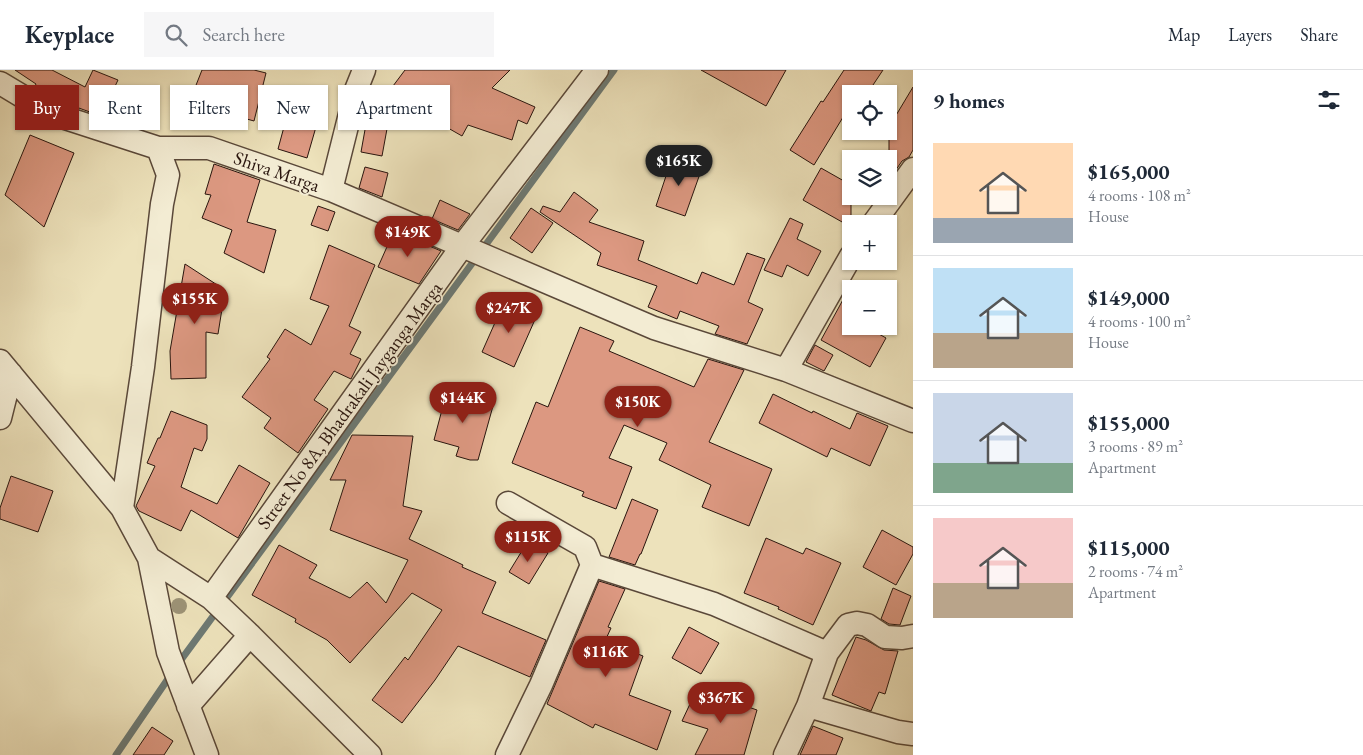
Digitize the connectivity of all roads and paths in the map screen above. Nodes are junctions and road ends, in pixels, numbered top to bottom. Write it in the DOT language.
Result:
graph roads {
  1 [pos="364,70"];
  2 [pos="597,70"];
  3 [pos="0,83"];
  4 [pos="158,148"];
  5 [pos="913,169"];
  6 [pos="331,190"];
  7 [pos="880,215"];
  8 [pos="463,245"];
  9 [pos="843,270"];
  10 [pos="6,367"];
  11 [pos="786,370"];
  12 [pos="0,418"];
  13 [pos="913,421"];
  14 [pos="508,503"];
  15 [pos="122,508"];
  16 [pos="149,558"];
  17 [pos="592,565"];
  18 [pos="211,598"];
  19 [pos="250,635"];
  20 [pos="913,636"];
  21 [pos="827,653"];
  22 [pos="188,706"];
  23 [pos="808,706"];
  24 [pos="913,734"];
  25 [pos="207,755"];
  26 [pos="370,755"];
  27 [pos="507,755"];
  28 [pos="785,755"];
  1 -- 6 [label="street, Shiva Marga"];
  2 -- 8 [label="street, Street No 8A, Bhadrakali Jayganga Marga"];
  3 -- 4 [label="street, Shiva Marga"];
  4 -- 6 [label="street, Shiva Marga"];
  4 -- 15 [label="street"];
  5 -- 7 [label="street"];
  6 -- 8 [label="street"];
  8 -- 11 [label="street"];
  8 -- 18 [label="street, Street No 8A, Bhadrakali Jayganga Marga"];
  9 -- 11 [label="street"];
  10 -- 12 [label="street"];
  10 -- 15 [label="street"];
  11 -- 13 [label="street"];
  14 -- 17 [label="street"];
  15 -- 16 [label="street"];
  16 -- 18 [label="street"];
  16 -- 22 [label="street"];
  17 -- 21 [label="street"];
  17 -- 27 [label="street"];
  18 -- 19 [label="street"];
  19 -- 22 [label="street"];
  19 -- 26 [label="street"];
  20 -- 21 [label="street"];
  21 -- 23 [label="street"];
  22 -- 25 [label="street"];
  23 -- 24 [label="street"];
  23 -- 28 [label="street"];
}
